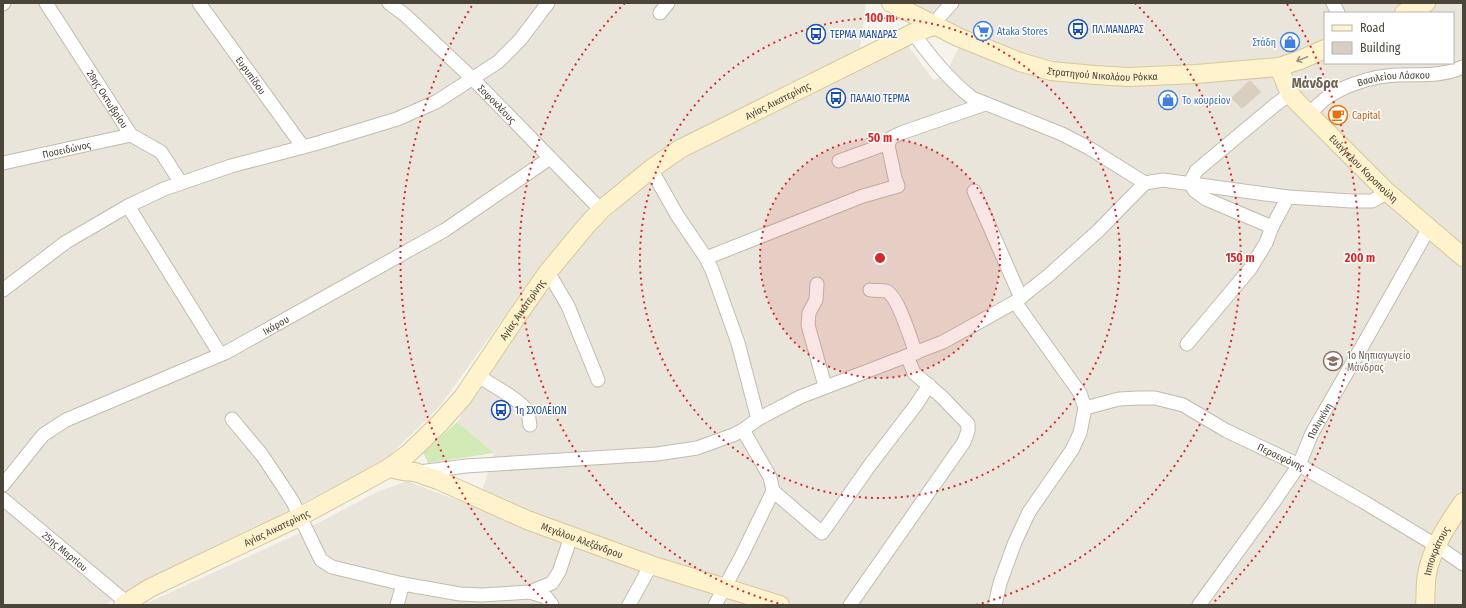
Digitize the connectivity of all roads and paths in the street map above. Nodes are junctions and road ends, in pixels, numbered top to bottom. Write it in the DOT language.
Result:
graph roads {
  1 [pos="46,3"];
  2 [pos="198,3"];
  3 [pos="389,3"];
  4 [pos="548,3"];
  5 [pos="892,3"];
  6 [pos="952,3"];
  7 [pos="1333,3"];
  8 [pos="1426,3"];
  9 [pos="1338,12"];
  10 [pos="1406,12"];
  11 [pos="934,26"];
  12 [pos="913,33"];
  13 [pos="1324,49"];
  14 [pos="1391,64"];
  15 [pos="1279,67"];
  16 [pos="1463,67"];
  17 [pos="1396,75"];
  18 [pos="473,79"];
  19 [pos="1290,94"];
  20 [pos="985,104"];
  21 [pos="1309,114"];
  22 [pos="131,135"];
  23 [pos="888,145"];
  24 [pos="303,147"];
  25 [pos="550,158"];
  26 [pos="839,161"];
  27 [pos="3,163"];
  28 [pos="651,169"];
  29 [pos="181,183"];
  30 [pos="1145,183"];
  31 [pos="1190,183"];
  32 [pos="974,191"];
  33 [pos="1386,191"];
  34 [pos="1288,196"];
  35 [pos="128,206"];
  36 [pos="601,210"];
  37 [pos="1272,227"];
  38 [pos="1429,228"];
  39 [pos="1463,257"];
  40 [pos="706,258"];
  41 [pos="548,272"];
  42 [pos="817,284"];
  43 [pos="3,290"];
  44 [pos="870,290"];
  45 [pos="1018,300"];
  46 [pos="1187,344"];
  47 [pos="220,354"];
  48 [pos="912,355"];
  49 [pos="478,376"];
  50 [pos="598,380"];
  51 [pos="929,385"];
  52 [pos="825,386"];
  53 [pos="1085,408"];
  54 [pos="232,419"];
  55 [pos="758,419"];
  56 [pos="530,425"];
  57 [pos="743,430"];
  58 [pos="1299,465"];
  59 [pos="389,468"];
  60 [pos="415,472"];
  61 [pos="3,485"];
  62 [pos="773,491"];
  63 [pos="3,499"];
  64 [pos="1463,502"];
  65 [pos="299,517"];
  66 [pos="571,537"];
  67 [pos="1437,546"];
  68 [pos="1463,564"];
  69 [pos="650,565"];
  70 [pos="403,584"];
  71 [pos="724,589"];
  72 [pos="530,592"];
  73 [pos="124,604"];
  74 [pos="396,605"];
  75 [pos="552,605"];
  76 [pos="629,605"];
  77 [pos="715,605"];
  78 [pos="780,605"];
  79 [pos="850,605"];
  80 [pos="995,605"];
  81 [pos="1199,605"];
  82 [pos="1425,605"];
  1 -- 22 [label="street, 28ης Οκτωβρίου"];
  2 -- 24 [label="street, Ευρυπίδου"];
  3 -- 18 [label="street, Σοφοκλέους"];
  4 -- 18 [label="street"];
  5 -- 11 [label="street, Στρατηγού Νικολάου Ρόκκα"];
  6 -- 11 [label="street"];
  7 -- 9 [label="street"];
  8 -- 10 [label="street"];
  11 -- 12 [label="street, Αγίας Αικατερίνης"];
  11 -- 15 [label="street, Στρατηγού Νικολάου Ρόκκα"];
  12 -- 20 [label="street"];
  12 -- 28 [label="street, Αγίας Αικατερίνης"];
  13 -- 15 [label="street, Στρατηγού Νικολάου Ρόκκα, one-way"];
  14 -- 17 [label="street"];
  15 -- 19 [label="street, Ευάγγελου Κοροπούλη"];
  16 -- 17 [label="street, Βασιλείου Λάσκου"];
  17 -- 21 [label="street, Βασιλείου Λάσκου"];
  18 -- 24 [label="street"];
  18 -- 25 [label="street, Σοφοκλέους"];
  19 -- 21 [label="street, Ευάγγελου Κοροπούλη"];
  19 -- 31 [label="street"];
  20 -- 23 [label="street"];
  20 -- 30 [label="street"];
  21 -- 33 [label="street, Ευάγγελου Κοροπούλη"];
  22 -- 27 [label="street, Ποσειδώνος"];
  22 -- 29 [label="street, 28ης Οκτωβρίου"];
  23 -- 26 [label="street"];
  23 -- 40 [label="street"];
  24 -- 29 [label="street"];
  25 -- 36 [label="street, Σοφοκλέους"];
  25 -- 47 [label="street, Ικάρου"];
  28 -- 36 [label="street, Αγίας Αικατερίνης"];
  28 -- 40 [label="street"];
  29 -- 35 [label="street"];
  30 -- 31 [label="street"];
  30 -- 45 [label="street"];
  31 -- 34 [label="street"];
  31 -- 37 [label="street"];
  32 -- 45 [label="street"];
  33 -- 34 [label="street"];
  33 -- 38 [label="street, Ευάγγελου Κοροπούλη"];
  34 -- 37 [label="street"];
  35 -- 43 [label="street"];
  35 -- 47 [label="street"];
  36 -- 41 [label="street, Αγίας Αικατερίνης"];
  37 -- 46 [label="street"];
  38 -- 39 [label="street, Ευάγγελου Κοροπούλη"];
  38 -- 58 [label="street, Παλιγκίνη"];
  40 -- 55 [label="street"];
  41 -- 49 [label="street, Αγίας Αικατερίνης"];
  41 -- 50 [label="street"];
  42 -- 52 [label="street"];
  44 -- 48 [label="street"];
  45 -- 48 [label="street"];
  45 -- 53 [label="street"];
  47 -- 61 [label="street, Ικάρου"];
  48 -- 51 [label="street"];
  48 -- 52 [label="street"];
  49 -- 56 [label="street"];
  49 -- 59 [label="street, Αγίας Αικατερίνης"];
  51 -- 62 [label="street"];
  51 -- 79 [label="street"];
  52 -- 55 [label="street"];
  53 -- 58 [label="street, Περσεφόνης"];
  53 -- 80 [label="street"];
  54 -- 65 [label="street"];
  55 -- 57 [label="street"];
  57 -- 60 [label="street"];
  57 -- 62 [label="street"];
  58 -- 67 [label="street, Περσεφόνης"];
  58 -- 81 [label="street, Παλιγκίνη"];
  59 -- 60 [label="street, Μεγάλου Αλεξάνδρου"];
  59 -- 65 [label="street, Αγίας Αικατερίνης"];
  60 -- 66 [label="street, Μεγάλου Αλεξάνδρου"];
  62 -- 71 [label="street"];
  63 -- 73 [label="street, 25ης Μαρτίου"];
  64 -- 67 [label="street, Ιπποκράτους"];
  65 -- 70 [label="street"];
  65 -- 73 [label="street, Αγίας Αικατερίνης"];
  66 -- 69 [label="street, Μεγάλου Αλεξάνδρου"];
  66 -- 72 [label="street"];
  67 -- 68 [label="street, Περσεφόνης"];
  67 -- 82 [label="street, Ιπποκράτους"];
  69 -- 71 [label="street, Μεγάλου Αλεξάνδρου"];
  69 -- 76 [label="street"];
  70 -- 72 [label="street"];
  70 -- 74 [label="street"];
  71 -- 77 [label="street"];
  71 -- 78 [label="street, Μεγάλου Αλεξάνδρου"];
  72 -- 75 [label="street"];
}
